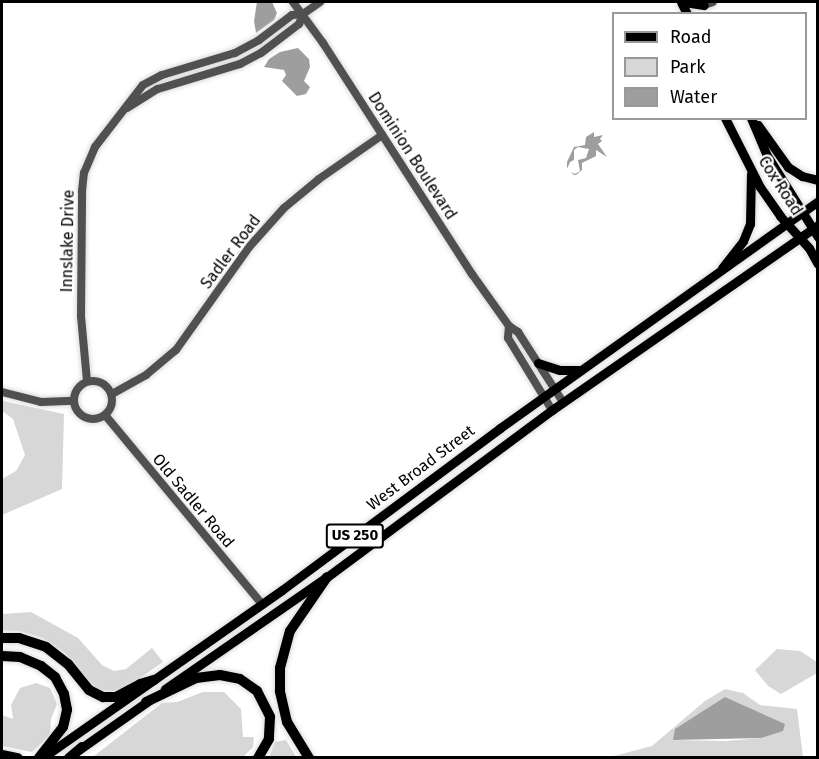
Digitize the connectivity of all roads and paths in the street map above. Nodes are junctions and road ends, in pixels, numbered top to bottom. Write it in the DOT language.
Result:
graph roads {
  1 [pos="293,2"];
  2 [pos="320,2"];
  3 [pos="682,2"];
  4 [pos="705,7"];
  5 [pos="690,12"];
  6 [pos="303,14"];
  7 [pos="121,112"];
  8 [pos="726,120"];
  9 [pos="753,120"];
  10 [pos="754,120"];
  11 [pos="382,135"];
  12 [pos="751,171"];
  13 [pos="818,180"];
  14 [pos="818,201"];
  15 [pos="802,212"];
  16 [pos="786,224"];
  17 [pos="816,230"];
  18 [pos="799,238"];
  19 [pos="818,264"];
  20 [pos="720,271"];
  21 [pos="509,326"];
  22 [pos="538,363"];
  23 [pos="581,370"];
  24 [pos="87,381"];
  25 [pos="554,389"];
  26 [pos="2,392"];
  27 [pos="112,394"];
  28 [pos="544,396"];
  29 [pos="74,401"];
  30 [pos="563,402"];
  31 [pos="552,410"];
  32 [pos="105,415"];
  33 [pos="327,577"];
  34 [pos="262,604"];
  35 [pos="2,638"];
  36 [pos="2,656"];
  37 [pos="154,680"];
  38 [pos="146,702"];
  39 [pos="82,747"];
  40 [pos="2,755"];
  41 [pos="18,758"];
  42 [pos="41,758"];
  43 [pos="68,758"];
  44 [pos="258,758"];
  45 [pos="309,758"];
  1 -- 6 [label="street, Dominion Boulevard"];
  2 -- 6 [label="street, Innslake Drive"];
  3 -- 4 [label="main road"];
  4 -- 5 [label="main road"];
  6 -- 7 [label="street, Innslake Drive"];
  6 -- 7 [label="street, Innslake Drive"];
  6 -- 11 [label="street, Dominion Boulevard"];
  7 -- 24 [label="street, Innslake Drive"];
  8 -- 12 [label="main road, Cox Road"];
  9 -- 15 [label="main road, Cox Road"];
  10 -- 13 [label="main road"];
  11 -- 21 [label="street, Dominion Boulevard"];
  11 -- 27 [label="street, Sadler Road"];
  12 -- 16 [label="main road, Cox Road"];
  12 -- 20 [label="main road"];
  14 -- 15 [label="main road, West Broad Street / US 250"];
  15 -- 16 [label="main road, West Broad Street / US 250"];
  15 -- 17 [label="main road, Cox Road"];
  16 -- 18 [label="main road, Cox Road"];
  16 -- 20 [label="main road, West Broad Street / US 250"];
  17 -- 18 [label="main road, West Broad Street / US 250"];
  18 -- 19 [label="main road, Cox Road"];
  18 -- 30 [label="main road, West Broad Street / US 250"];
  20 -- 23 [label="main road, West Broad Street / US 250"];
  21 -- 22 [label="street, Dominion Boulevard"];
  21 -- 28 [label="street, Dominion Boulevard"];
  22 -- 23 [label="main road"];
  22 -- 25 [label="street, Dominion Boulevard"];
  23 -- 25 [label="main road, West Broad Street / US 250"];
  24 -- 27 [label="street"];
  24 -- 29 [label="street"];
  25 -- 28 [label="main road, West Broad Street / US 250"];
  25 -- 30 [label="street, Dominion Boulevard"];
  26 -- 29 [label="street"];
  27 -- 32 [label="street"];
  28 -- 31 [label="street, Dominion Boulevard"];
  28 -- 34 [label="main road, West Broad Street / US 250"];
  29 -- 32 [label="street"];
  30 -- 31 [label="main road, West Broad Street / US 250"];
  31 -- 33 [label="main road, West Broad Street / US 250"];
  32 -- 34 [label="street, Old Sadler Road"];
  33 -- 38 [label="main road, West Broad Street / US 250"];
  33 -- 45 [label="highway"];
  34 -- 37 [label="main road, West Broad Street / US 250"];
  35 -- 37 [label="highway"];
  36 -- 42 [label="highway"];
  37 -- 42 [label="main road, West Broad Street / US 250"];
  38 -- 39 [label="main road, West Broad Street / US 250"];
  38 -- 44 [label="highway"];
  39 -- 43 [label="highway"];
  40 -- 41 [label="highway"];
}
